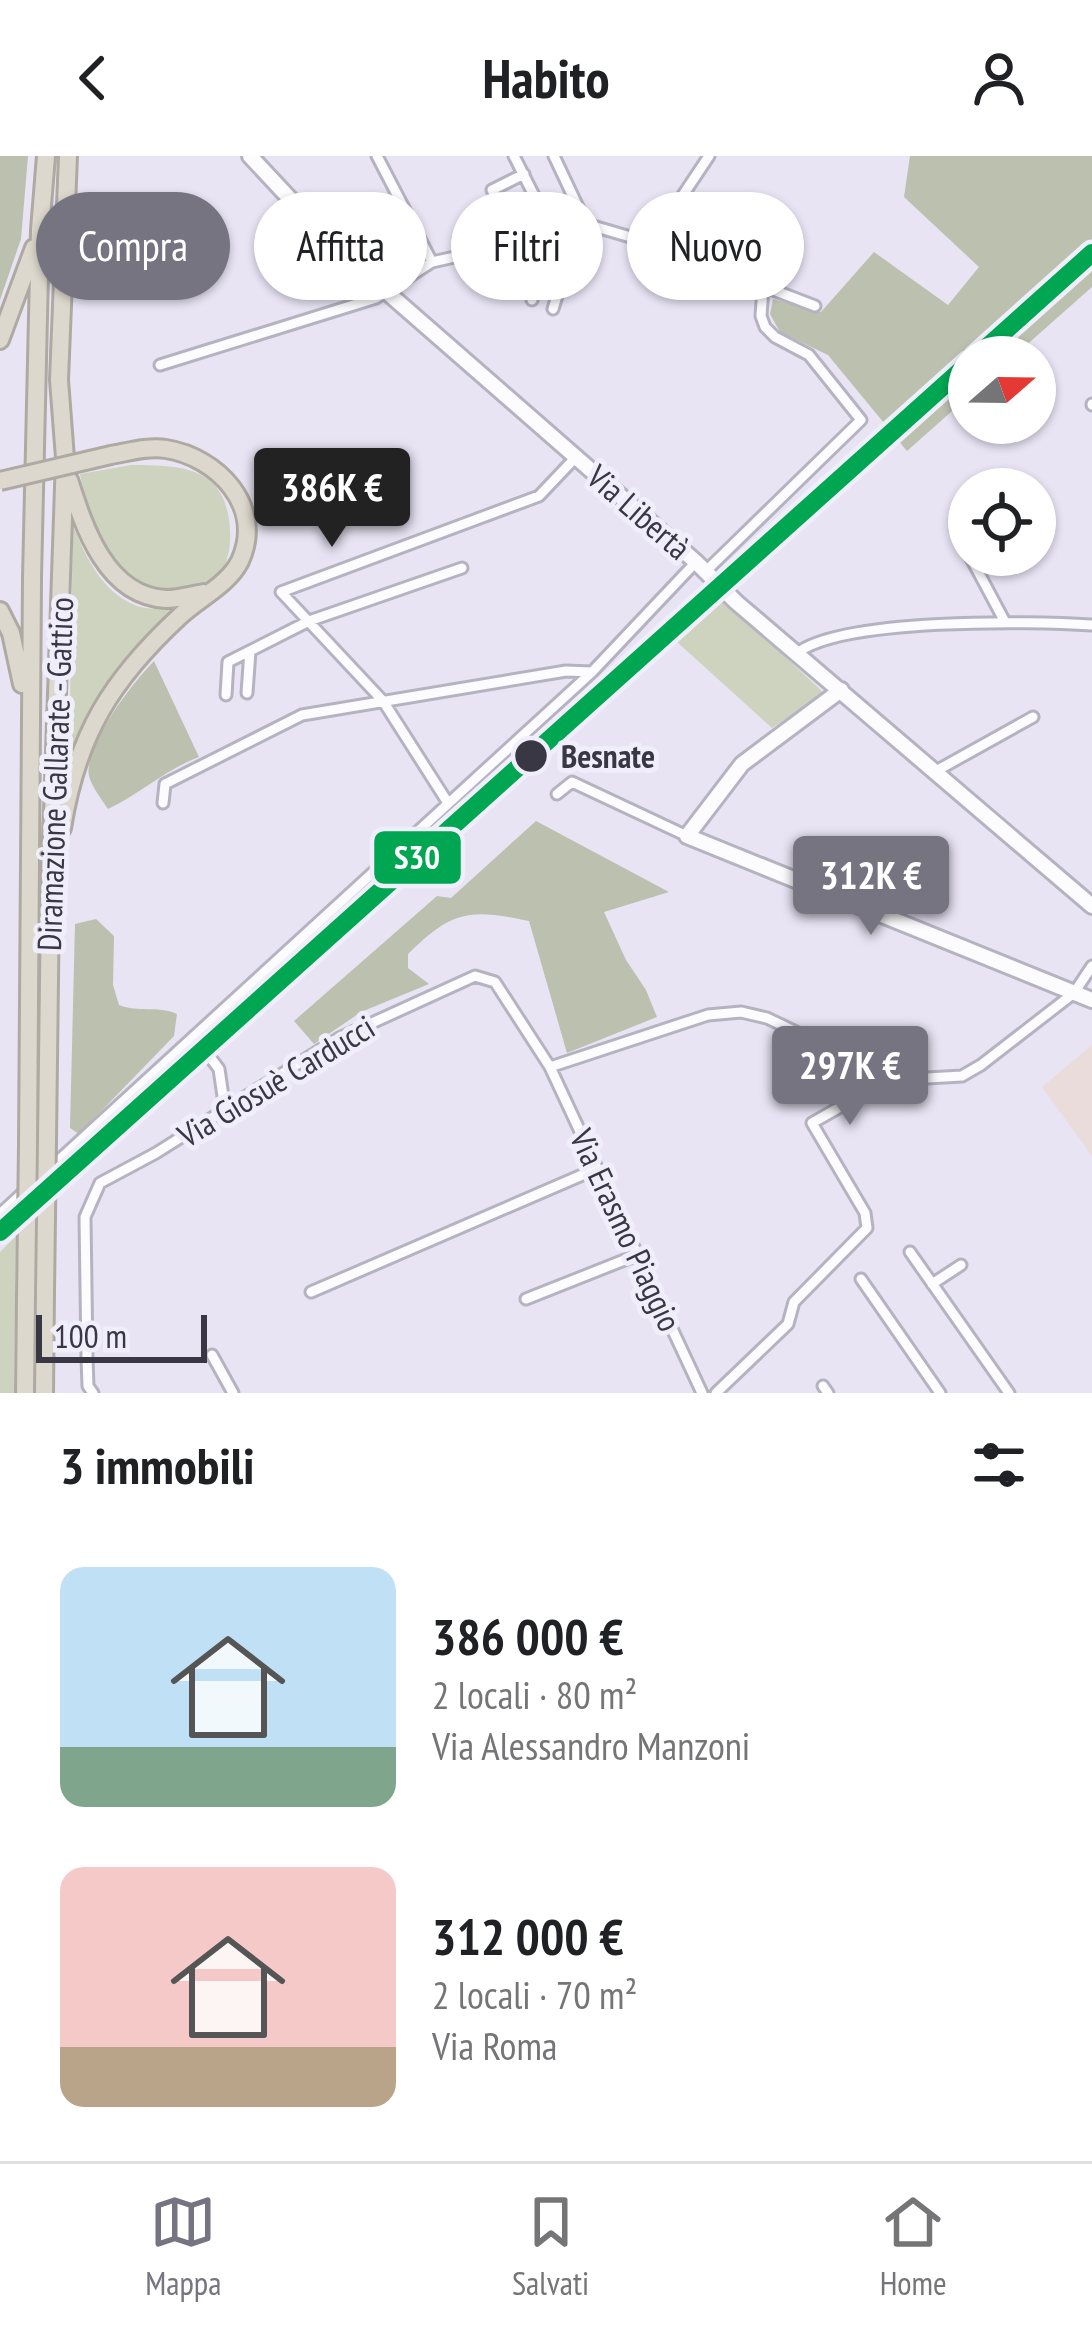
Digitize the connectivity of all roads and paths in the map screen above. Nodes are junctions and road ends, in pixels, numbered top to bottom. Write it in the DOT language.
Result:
graph roads {
  1 [pos="46,156"];
  2 [pos="68,156"];
  3 [pos="250,156"];
  4 [pos="377,156"];
  5 [pos="514,156"];
  6 [pos="554,156"];
  7 [pos="710,156"];
  8 [pos="524,174"];
  9 [pos="43,192"];
  10 [pos="282,192"];
  11 [pos="493,192"];
  12 [pos="533,192"];
  13 [pos="568,192"];
  14 [pos="686,192"];
  15 [pos="36,241"];
  16 [pos="451,258"];
  17 [pos="432,262"];
  18 [pos="427,265"];
  19 [pos="39,300"];
  20 [pos="359,300"];
  21 [pos="397,300"];
  22 [pos="556,300"];
  23 [pos="763,300"];
  24 [pos="799,300"];
  25 [pos="815,306"];
  26 [pos="553,309"];
  27 [pos="0,340"];
  28 [pos="160,365"];
  29 [pos="576,457"];
  30 [pos="65,458"];
  31 [pos="0,481"];
  32 [pos="462,568"];
  33 [pos="704,569"];
  34 [pos="980,576"];
  35 [pos="205,593"];
  36 [pos="0,611"];
  37 [pos="309,621"];
  38 [pos="1005,622"];
  39 [pos="1092,626"];
  40 [pos="250,651"];
  41 [pos="797,652"];
  42 [pos="592,672"];
  43 [pos="841,690"];
  44 [pos="248,693"];
  45 [pos="226,695"];
  46 [pos="383,700"];
  47 [pos="1033,717"];
  48 [pos="936,771"];
  49 [pos="556,794"];
  50 [pos="163,803"];
  51 [pos="448,803"];
  52 [pos="687,836"];
  53 [pos="50,900"];
  54 [pos="30,901"];
  55 [pos="1092,906"];
  56 [pos="1092,966"];
  57 [pos="1074,993"];
  58 [pos="1092,1000"];
  59 [pos="194,1036"];
  60 [pos="550,1067"];
  61 [pos="890,1073"];
  62 [pos="225,1110"];
  63 [pos="596,1169"];
  64 [pos="0,1214"];
  65 [pos="910,1252"];
  66 [pos="637,1255"];
  67 [pos="961,1265"];
  68 [pos="861,1279"];
  69 [pos="932,1284"];
  70 [pos="310,1292"];
  71 [pos="526,1299"];
  72 [pos="212,1355"];
  73 [pos="25,1393"];
  74 [pos="44,1393"];
  75 [pos="93,1393"];
  76 [pos="233,1393"];
  77 [pos="702,1393"];
  78 [pos="716,1393"];
  79 [pos="940,1393"];
  80 [pos="1009,1393"];
  1 -- 9 [label="highway, Diramazione Gallarate - Gattico"];
  2 -- 30 [label="highway, Diramazione Gallarate - Gattico"];
  3 -- 10 [label="street, Via Libertà"];
  4 -- 17 [label="street"];
  5 -- 8 [label="street"];
  6 -- 13 [label="street"];
  7 -- 14 [label="street"];
  8 -- 11 [label="street"];
  8 -- 12 [label="street"];
  15 -- 27 [label="highway"];
  16 -- 17 [label="street"];
  17 -- 18 [label="street"];
  19 -- 54 [label="highway, Diramazione Gallarate - Gattico"];
  20 -- 28 [label="street"];
  21 -- 29 [label="street, Via Libertà"];
  22 -- 26 [label="street"];
  23 -- 33 [label="street"];
  24 -- 25 [label="street"];
  29 -- 33 [label="street, Via Libertà"];
  29 -- 37 [label="street"];
  30 -- 35 [label="highway"];
  30 -- 53 [label="highway, Diramazione Gallarate - Gattico"];
  31 -- 35 [label="highway, bridge"];
  32 -- 37 [label="street"];
  33 -- 41 [label="street, Via Libertà"];
  33 -- 42 [label="street"];
  34 -- 38 [label="street"];
  35 -- 53 [label="highway"];
  36 -- 54 [label="highway"];
  37 -- 40 [label="street"];
  37 -- 46 [label="street"];
  38 -- 39 [label="street"];
  38 -- 41 [label="street"];
  40 -- 44 [label="street"];
  40 -- 45 [label="street"];
  41 -- 43 [label="street, Via Libertà"];
  42 -- 46 [label="street"];
  42 -- 51 [label="street"];
  43 -- 48 [label="street, Via Libertà"];
  43 -- 52 [label="street"];
  46 -- 50 [label="street"];
  46 -- 51 [label="street"];
  47 -- 48 [label="street"];
  48 -- 55 [label="street, Via Libertà"];
  49 -- 52 [label="street"];
  51 -- 59 [label="street"];
  52 -- 57 [label="street"];
  53 -- 74 [label="highway, Diramazione Gallarate - Gattico, bridge"];
  54 -- 73 [label="highway, Diramazione Gallarate - Gattico, bridge"];
  56 -- 57 [label="street"];
  57 -- 58 [label="street"];
  57 -- 61 [label="street"];
  59 -- 62 [label="street"];
  59 -- 64 [label="street"];
  60 -- 61 [label="street"];
  60 -- 62 [label="street, Via Giosuè Carducci"];
  60 -- 63 [label="street, Via Erasmo Piaggio"];
  61 -- 78 [label="street"];
  62 -- 75 [label="street, Via Giosuè Carducci"];
  63 -- 66 [label="street, Via Erasmo Piaggio"];
  63 -- 70 [label="street"];
  65 -- 69 [label="street"];
  66 -- 71 [label="street"];
  66 -- 77 [label="street, Via Erasmo Piaggio"];
  67 -- 69 [label="street"];
  68 -- 79 [label="street"];
  69 -- 80 [label="street"];
  72 -- 76 [label="street"];
}
